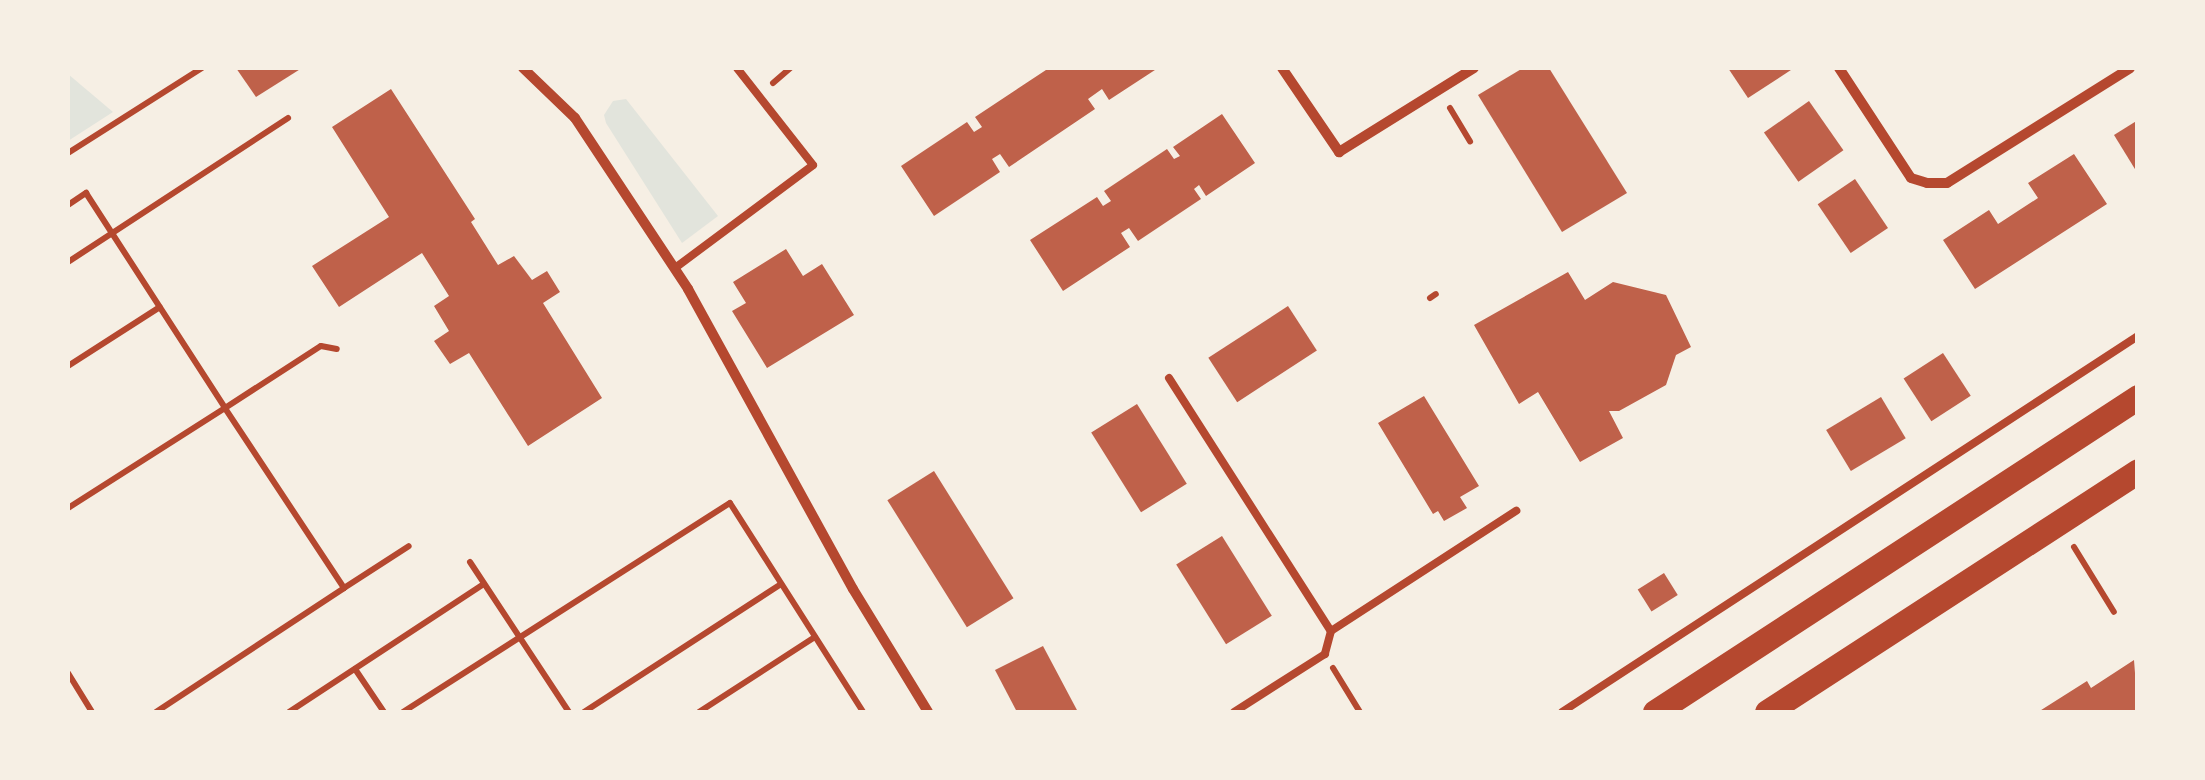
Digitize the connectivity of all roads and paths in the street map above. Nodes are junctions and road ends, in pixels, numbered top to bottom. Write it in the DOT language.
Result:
graph roads {
  1 [pos="202,68"];
  2 [pos="523,68"];
  3 [pos="736,68"];
  4 [pos="1282,68"];
  5 [pos="1474,68"];
  6 [pos="1839,68"];
  7 [pos="2130,68"];
  8 [pos="1440,90"];
  9 [pos="288,118"];
  10 [pos="1470,141"];
  11 [pos="68,154"];
  12 [pos="68,205"];
  13 [pos="113,231"];
  14 [pos="68,262"];
  15 [pos="674,268"];
  16 [pos="160,307"];
  17 [pos="2138,336"];
  18 [pos="338,349"];
  19 [pos="68,366"];
  20 [pos="1170,378"];
  21 [pos="2138,397"];
  22 [pos="225,408"];
  23 [pos="2138,471"];
  24 [pos="68,508"];
  25 [pos="1516,510"];
  26 [pos="2071,542"];
  27 [pos="409,546"];
  28 [pos="470,562"];
  29 [pos="484,584"];
  30 [pos="781,584"];
  31 [pos="344,588"];
  32 [pos="2114,612"];
  33 [pos="1331,631"];
  34 [pos="519,636"];
  35 [pos="815,636"];
  36 [pos="1325,654"];
  37 [pos="355,669"];
  38 [pos="68,673"];
  39 [pos="92,712"];
  40 [pos="156,712"];
  41 [pos="289,712"];
  42 [pos="384,712"];
  43 [pos="403,712"];
  44 [pos="569,712"];
  45 [pos="584,712"];
  46 [pos="698,712"];
  47 [pos="863,712"];
  48 [pos="928,712"];
  49 [pos="1234,712"];
  50 [pos="1360,712"];
  51 [pos="1562,712"];
  52 [pos="1655,712"];
  53 [pos="1767,712"];
  1 -- 11 [label="path"];
  2 -- 15 [label="street"];
  3 -- 15 [label="lane"];
  4 -- 8 [label="street"];
  5 -- 8 [label="street"];
  6 -- 7 [label="street"];
  8 -- 10 [label="path"];
  9 -- 13 [label="path"];
  12 -- 13 [label="path"];
  13 -- 14 [label="path"];
  13 -- 16 [label="path"];
  15 -- 48 [label="street"];
  16 -- 19 [label="path"];
  16 -- 22 [label="path"];
  17 -- 51 [label="lane"];
  18 -- 22 [label="path"];
  20 -- 33 [label="lane"];
  21 -- 52 [label="main road"];
  22 -- 24 [label="path"];
  22 -- 31 [label="path"];
  23 -- 53 [label="main road"];
  25 -- 33 [label="lane"];
  26 -- 32 [label="path"];
  27 -- 31 [label="path"];
  28 -- 29 [label="path"];
  29 -- 34 [label="path"];
  29 -- 37 [label="path"];
  30 -- 34 [label="path"];
  30 -- 35 [label="path"];
  30 -- 45 [label="path"];
  31 -- 40 [label="path"];
  33 -- 36 [label="lane"];
  34 -- 43 [label="path"];
  34 -- 44 [label="path"];
  35 -- 46 [label="path"];
  35 -- 47 [label="path"];
  36 -- 49 [label="lane"];
  36 -- 50 [label="path"];
  37 -- 41 [label="path"];
  37 -- 42 [label="path"];
  38 -- 39 [label="path"];
}
